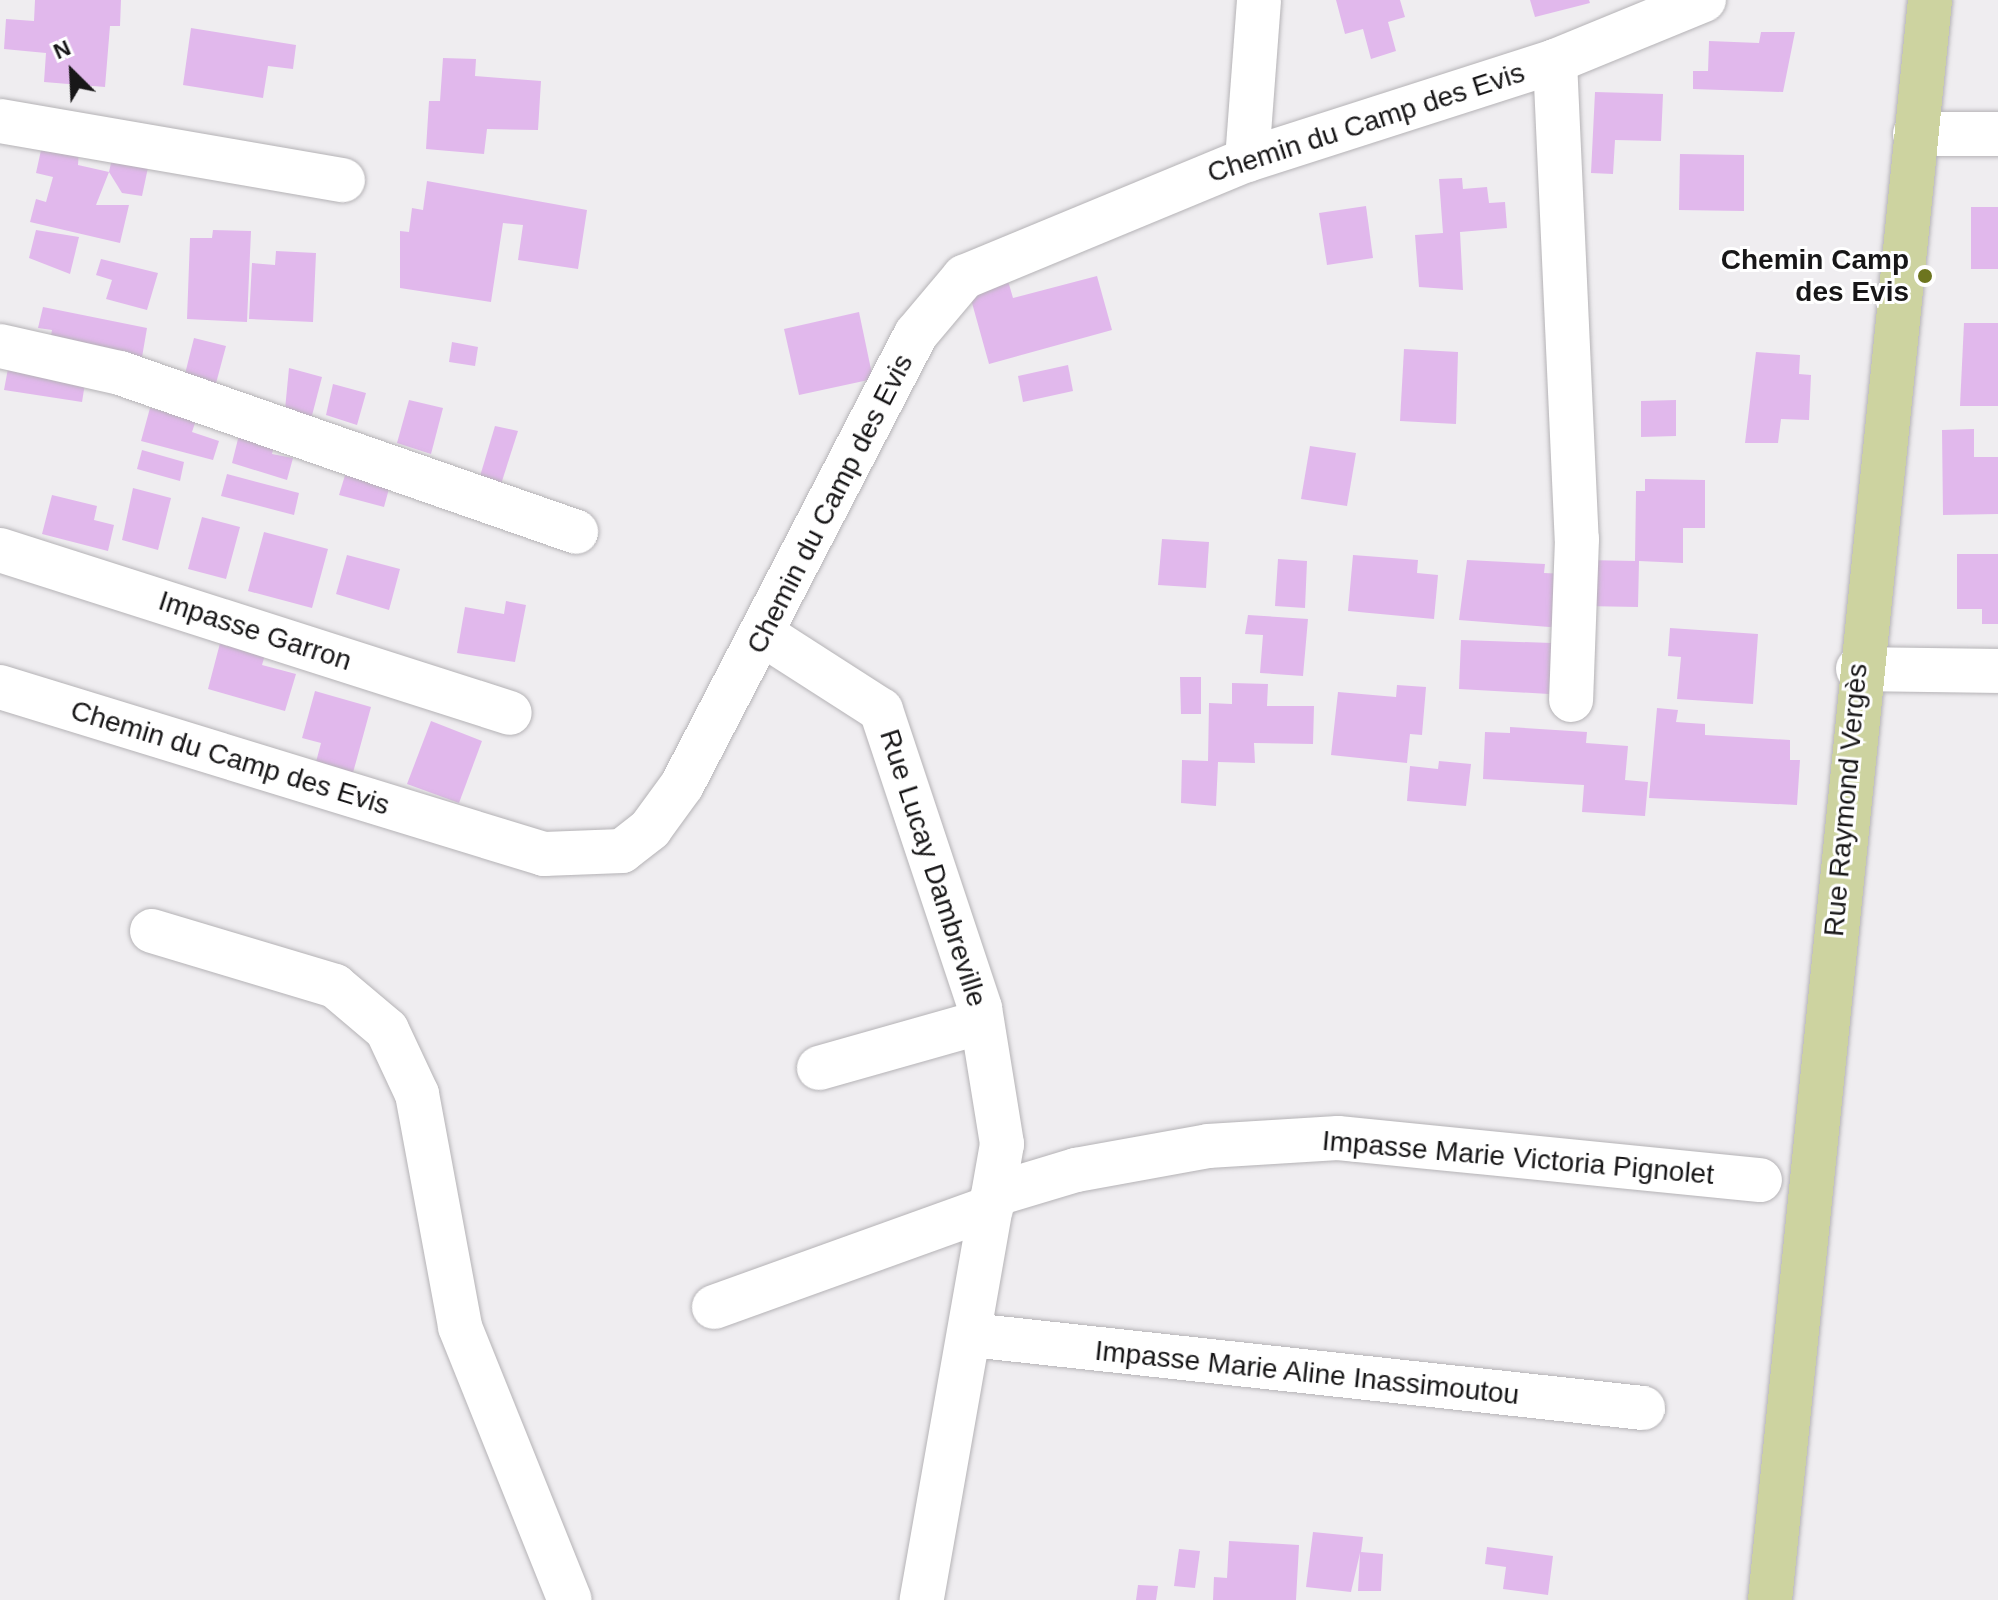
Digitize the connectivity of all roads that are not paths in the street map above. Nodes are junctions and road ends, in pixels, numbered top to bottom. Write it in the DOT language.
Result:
graph roads {
  1 [pos="1259,0"];
  2 [pos="1704,0"];
  3 [pos="1930,0"];
  4 [pos="1555,61"];
  5 [pos="0,121"];
  6 [pos="1915,134"];
  7 [pos="1998,134"];
  8 [pos="1247,160"];
  9 [pos="343,180"];
  10 [pos="0,346"];
  11 [pos="576,532"];
  12 [pos="0,550"];
  13 [pos="764,635"];
  14 [pos="1858,669"];
  15 [pos="1998,671"];
  16 [pos="0,687"];
  17 [pos="1571,700"];
  18 [pos="510,713"];
  19 [pos="152,931"];
  20 [pos="982,1022"];
  21 [pos="819,1068"];
  22 [pos="1760,1180"];
  23 [pos="993,1201"];
  24 [pos="714,1307"];
  25 [pos="971,1335"];
  26 [pos="1643,1408"];
  27 [pos="570,1600"];
  28 [pos="922,1600"];
  29 [pos="1770,1600"];
  1 -- 8 [label="street"];
  2 -- 4 [label="street, Chemin du Camp des Evis"];
  3 -- 6 [label="main road, Rue Raymond Vergès"];
  4 -- 8 [label="street, Chemin du Camp des Evis"];
  4 -- 17 [label="street"];
  5 -- 9 [label="street"];
  6 -- 7 [label="street"];
  6 -- 14 [label="main road, Rue Raymond Vergès"];
  8 -- 13 [label="street, Chemin du Camp des Evis"];
  10 -- 11 [label="street"];
  12 -- 18 [label="street, Impasse Garron"];
  13 -- 16 [label="street, Chemin du Camp des Evis"];
  13 -- 20 [label="street, Rue Lucay Dambreville"];
  14 -- 15 [label="street"];
  14 -- 29 [label="main road, Rue Raymond Vergès"];
  19 -- 27 [label="street"];
  20 -- 21 [label="street, Rue Lucay Dambreville"];
  20 -- 23 [label="street, Rue Lucay Dambreville"];
  22 -- 23 [label="street, Impasse Marie Victoria Pignolet"];
  23 -- 24 [label="street"];
  23 -- 25 [label="street, Rue Lucay Dambreville"];
  25 -- 26 [label="street, Impasse Marie Aline Inassimoutou"];
  25 -- 28 [label="street, Rue Lucay Dambreville"];
}
